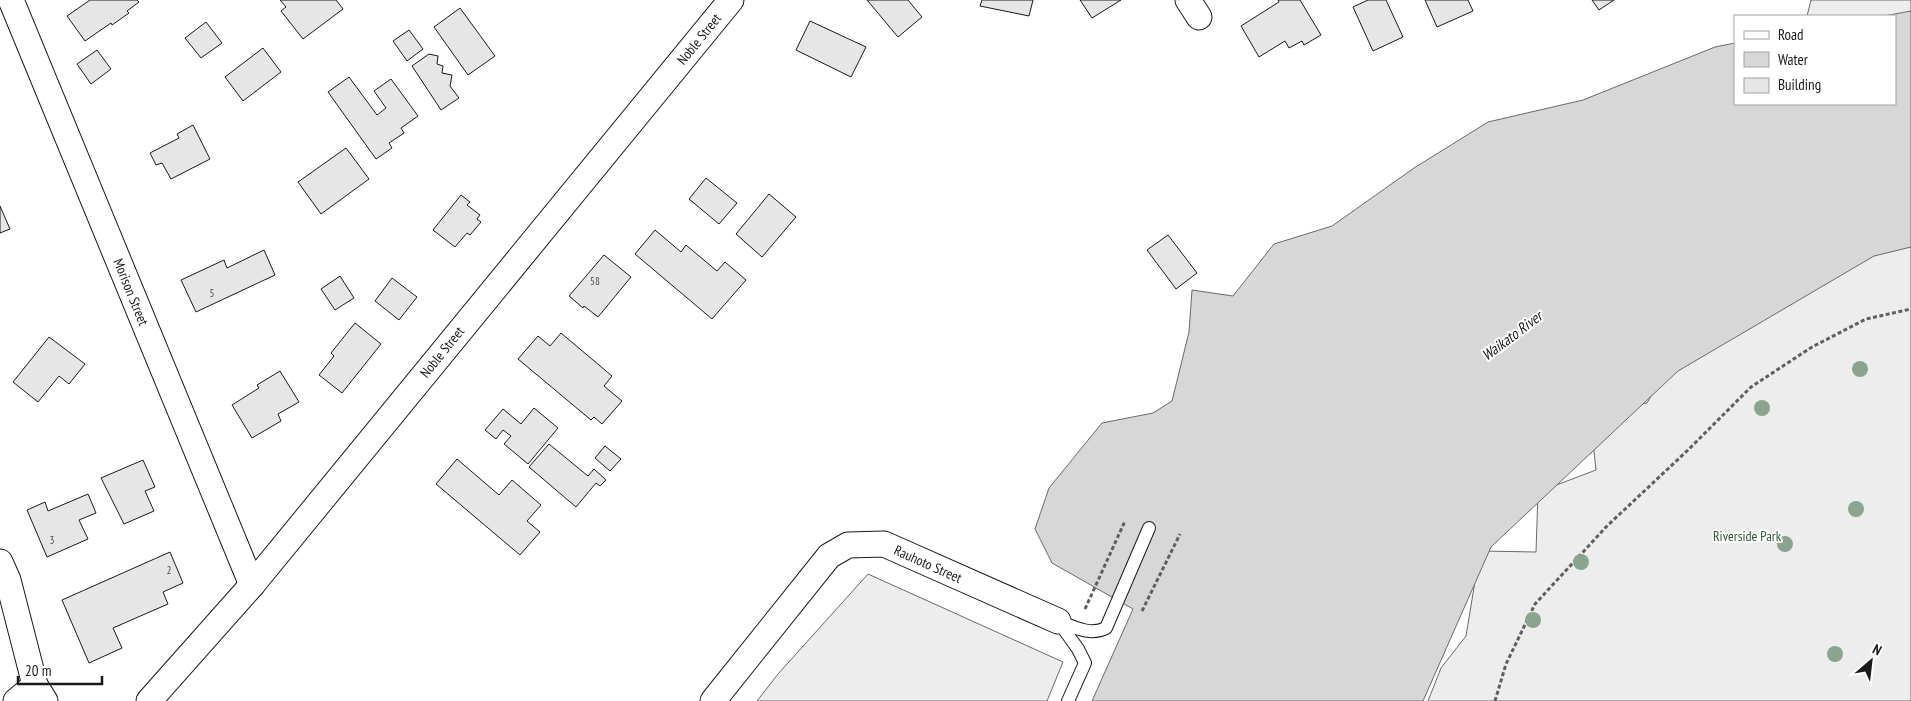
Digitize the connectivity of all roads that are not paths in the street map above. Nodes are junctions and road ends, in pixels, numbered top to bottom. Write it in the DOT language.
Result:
graph roads {
  1 [pos="11,0"];
  2 [pos="731,0"];
  3 [pos="1149,528"];
  4 [pos="0,562"];
  5 [pos="252,585"];
  6 [pos="1058,621"];
  7 [pos="40,693"];
  8 [pos="16,701"];
  9 [pos="149,701"];
  10 [pos="713,701"];
  11 [pos="1068,701"];
  1 -- 5 [label="street, Morison Street"];
  2 -- 5 [label="street, Noble Street"];
  3 -- 6 [label="lane"];
  4 -- 7 [label="street"];
  5 -- 9 [label="street, Noble Street"];
  6 -- 10 [label="street, Rauhoto Street"];
  6 -- 11 [label="lane"];
  7 -- 8 [label="street"];
}
